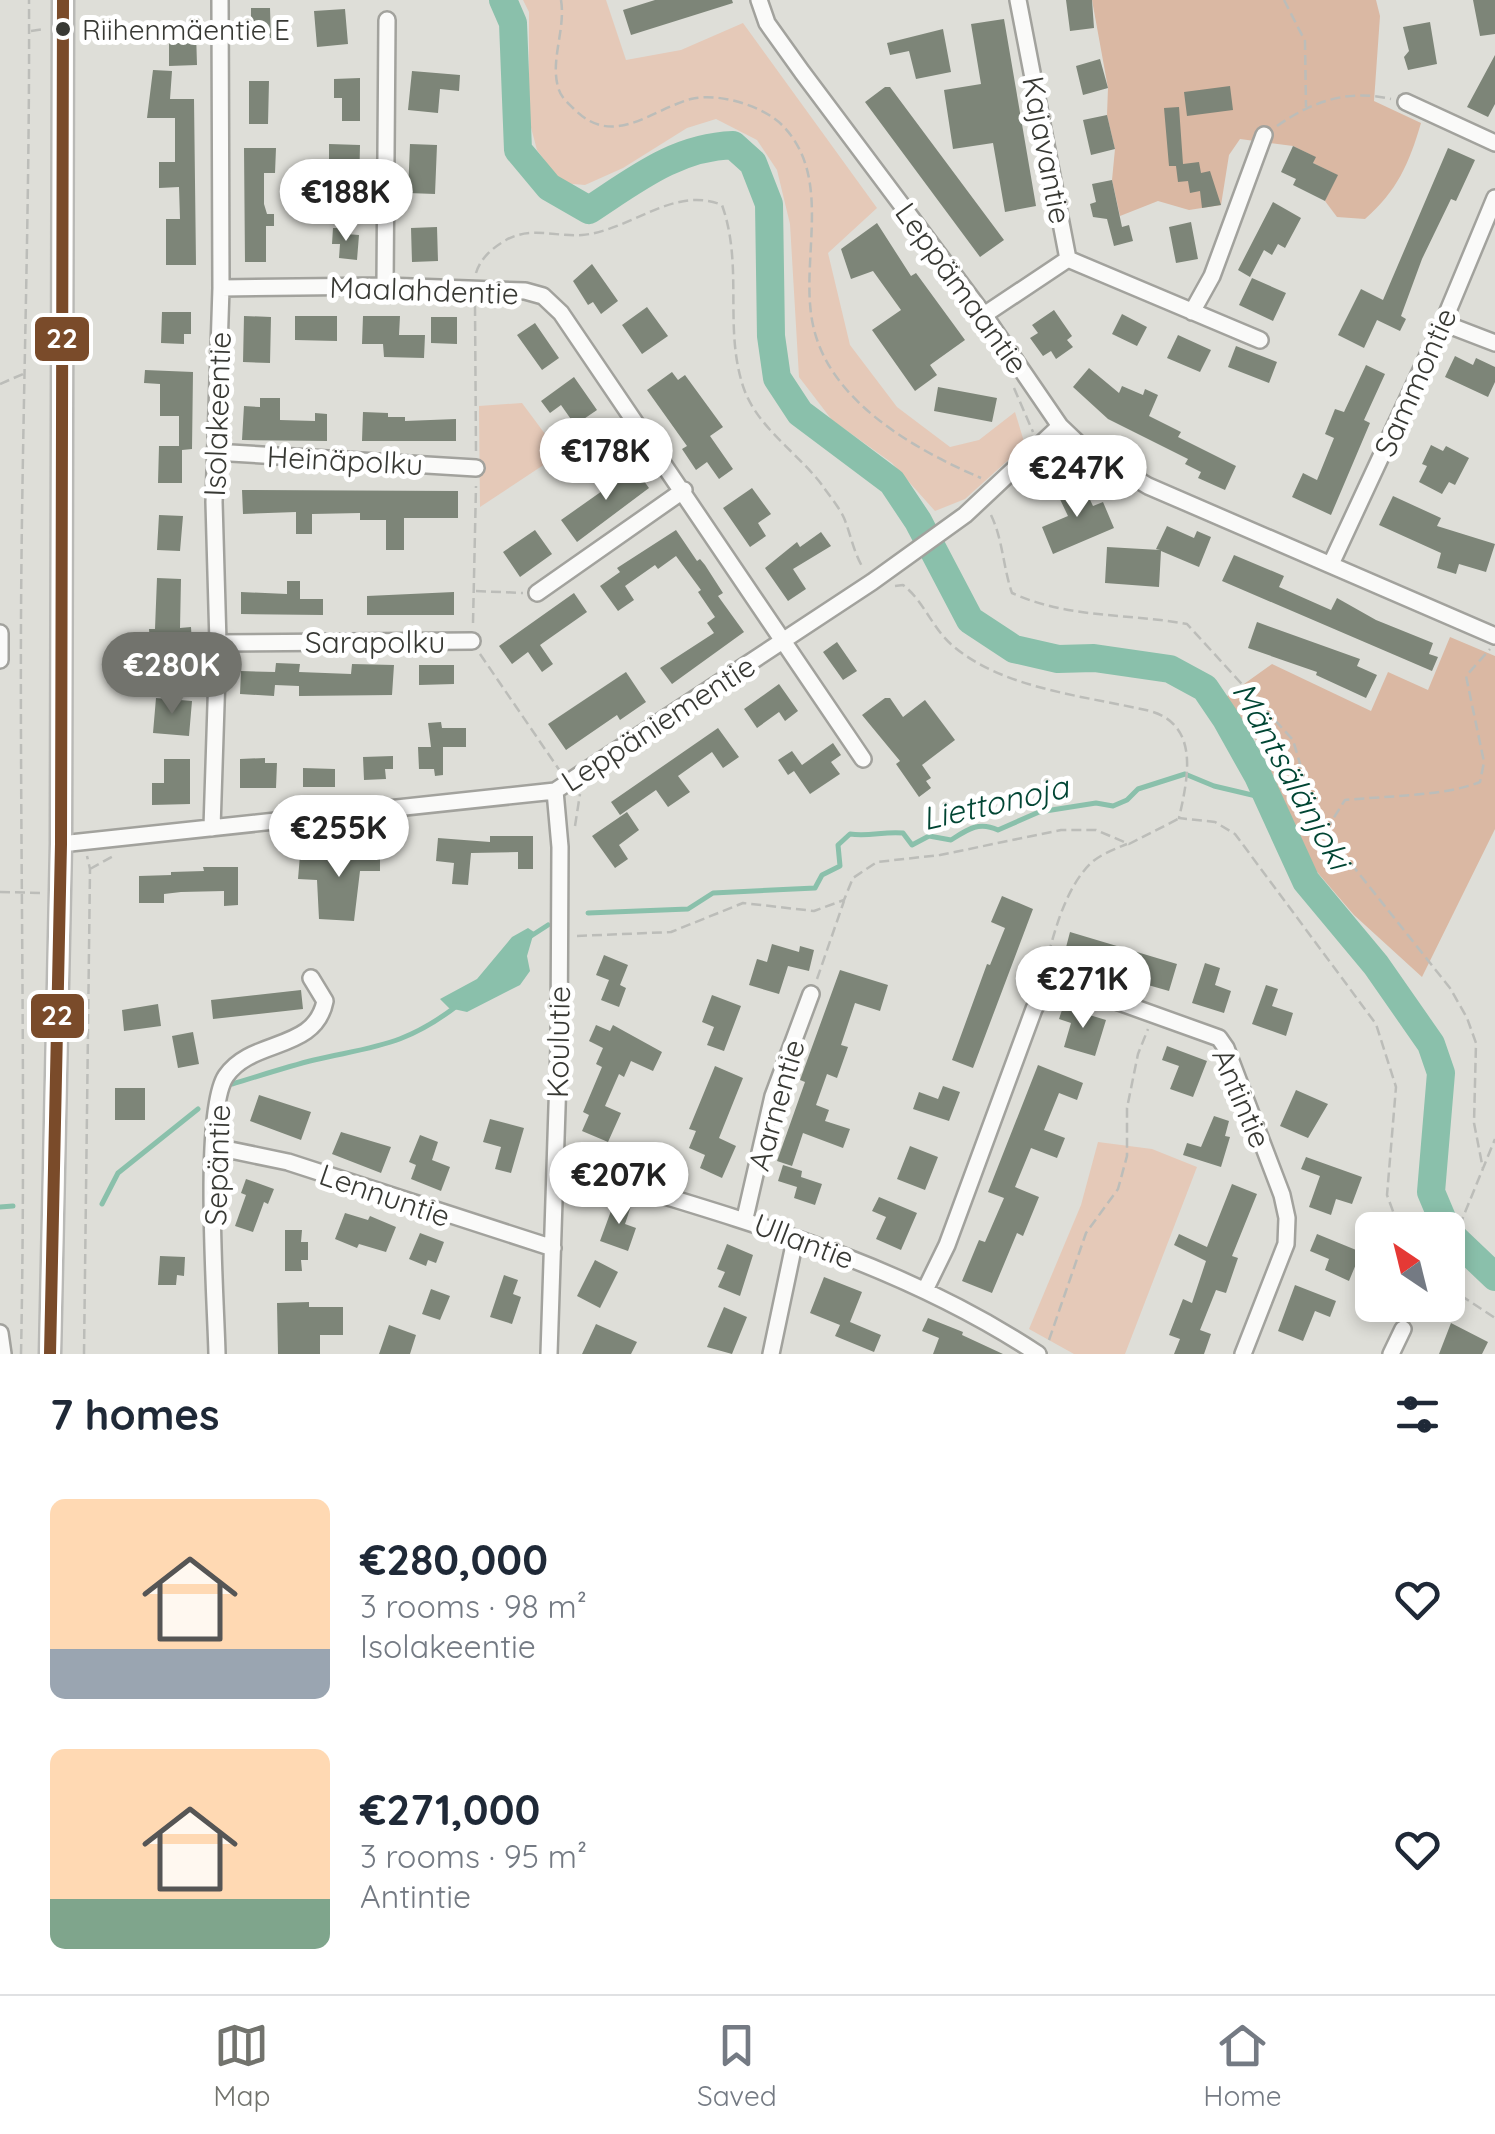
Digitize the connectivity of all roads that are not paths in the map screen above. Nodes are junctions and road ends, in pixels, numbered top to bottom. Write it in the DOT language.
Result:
graph roads {
  1 [pos="62,0"];
  2 [pos="220,0"];
  3 [pos="758,0"];
  4 [pos="1018,0"];
  5 [pos="388,20"];
  6 [pos="1406,102"];
  7 [pos="1264,136"];
  8 [pos="1495,143"];
  9 [pos="1495,198"];
  10 [pos="1068,260"];
  11 [pos="386,286"];
  12 [pos="221,288"];
  13 [pos="1192,312"];
  14 [pos="984,315"];
  15 [pos="1444,323"];
  16 [pos="1260,340"];
  17 [pos="1495,343"];
  18 [pos="1060,426"];
  19 [pos="214,452"];
  20 [pos="476,468"];
  21 [pos="684,490"];
  22 [pos="1332,564"];
  23 [pos="537,593"];
  24 [pos="0,633"];
  25 [pos="1493,641"];
  26 [pos="218,642"];
  27 [pos="472,642"];
  28 [pos="782,642"];
  29 [pos="0,660"];
  30 [pos="863,760"];
  31 [pos="557,797"];
  32 [pos="212,828"];
  33 [pos="61,844"];
  34 [pos="311,978"];
  35 [pos="811,994"];
  36 [pos="216,1147"];
  37 [pos="556,1163"];
  38 [pos="745,1218"];
  39 [pos="795,1240"];
  40 [pos="553,1248"];
  41 [pos="926,1288"];
  42 [pos="1403,1329"];
  43 [pos="0,1333"];
  44 [pos="1015,1347"];
  45 [pos="3,1354"];
  46 [pos="50,1354"];
  47 [pos="217,1354"];
  48 [pos="550,1354"];
  49 [pos="771,1354"];
  50 [pos="1042,1354"];
  51 [pos="1242,1354"];
  52 [pos="1391,1354"];
  1 -- 33 [label="main road"];
  2 -- 12 [label="street, Isolakeentie"];
  3 -- 14 [label="street, Leppämaantie"];
  4 -- 10 [label="street, Kajavantie"];
  5 -- 11 [label="street"];
  6 -- 8 [label="street"];
  7 -- 13 [label="street"];
  9 -- 15 [label="street, Sammontie"];
  10 -- 13 [label="street"];
  10 -- 14 [label="street, Kajavantie"];
  11 -- 12 [label="street, Maalahdentie"];
  11 -- 21 [label="street, Maalahdentie"];
  12 -- 19 [label="street, Isolakeentie"];
  13 -- 16 [label="street"];
  14 -- 18 [label="street, Leppämaantie"];
  15 -- 17 [label="street"];
  15 -- 22 [label="street, Sammontie"];
  18 -- 22 [label="street, Leppämaantie"];
  18 -- 28 [label="street, Leppäniementie"];
  19 -- 20 [label="street, Heinäpolku"];
  19 -- 26 [label="street, Isolakeentie"];
  21 -- 23 [label="street"];
  21 -- 28 [label="street, Maalahdentie"];
  22 -- 25 [label="street, Leppämaantie"];
  24 -- 29 [label="street"];
  26 -- 27 [label="street, Sarapolku"];
  26 -- 32 [label="street, Isolakeentie"];
  28 -- 30 [label="street, Maalahdentie"];
  28 -- 31 [label="street, Leppäniementie"];
  31 -- 32 [label="street, Leppäniementie"];
  31 -- 37 [label="street, Koulutie"];
  32 -- 33 [label="street, Leppäniementie"];
  33 -- 46 [label="main road"];
  34 -- 36 [label="street, Sepäntie"];
  35 -- 38 [label="street, Aarnentie"];
  36 -- 40 [label="street, Lennuntie"];
  36 -- 47 [label="street, Sepäntie"];
  37 -- 38 [label="street, Ullantie"];
  37 -- 40 [label="street, Koulutie"];
  38 -- 39 [label="street, Ullantie"];
  39 -- 41 [label="street, Ullantie"];
  39 -- 49 [label="street"];
  40 -- 48 [label="street, Koulutie"];
  41 -- 44 [label="street, Ullantie"];
  41 -- 51 [label="street, Antintie"];
  42 -- 52 [label="street"];
  43 -- 45 [label="street"];
  44 -- 50 [label="street, Ullantie"];
}
